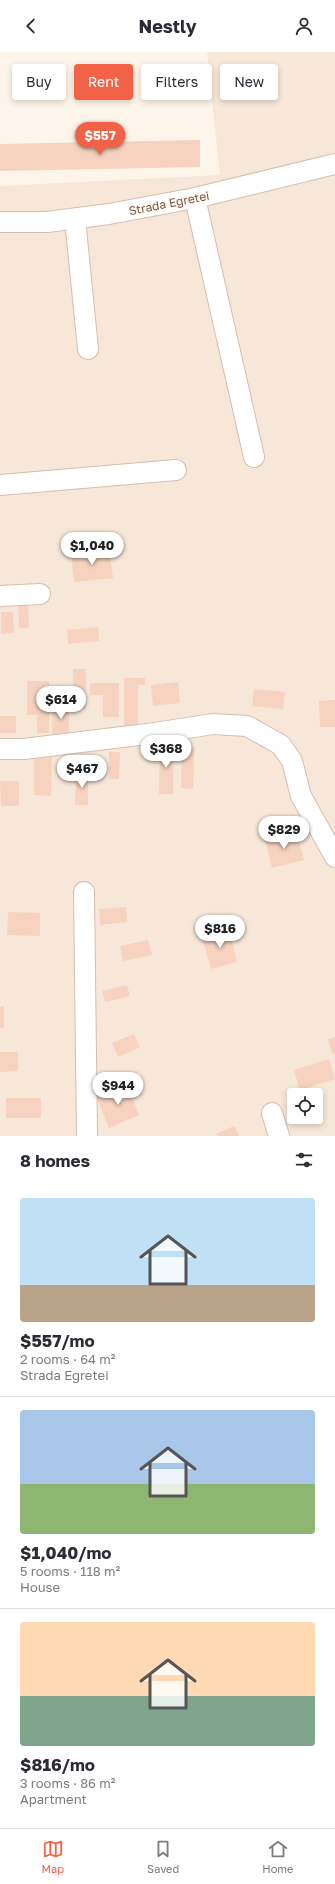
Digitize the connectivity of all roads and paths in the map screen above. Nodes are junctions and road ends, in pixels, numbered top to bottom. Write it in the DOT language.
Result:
graph roads {
  1 [pos="335,164"];
  2 [pos="195,198"];
  3 [pos="75,219"];
  4 [pos="0,222"];
  5 [pos="88,350"];
  6 [pos="254,457"];
  7 [pos="176,470"];
  8 [pos="0,485"];
  9 [pos="40,594"];
  10 [pos="0,596"];
  11 [pos="0,749"];
  12 [pos="335,857"];
  13 [pos="84,892"];
  14 [pos="272,1113"];
  15 [pos="87,1136"];
  16 [pos="279,1136"];
  1 -- 2 [label="street, Strada Egretei"];
  2 -- 3 [label="street, Strada Egretei"];
  2 -- 6 [label="street"];
  3 -- 4 [label="street, Strada Egretei"];
  3 -- 5 [label="street"];
  7 -- 8 [label="street"];
  9 -- 10 [label="street"];
  11 -- 12 [label="street"];
  13 -- 15 [label="street"];
  14 -- 16 [label="street"];
}
